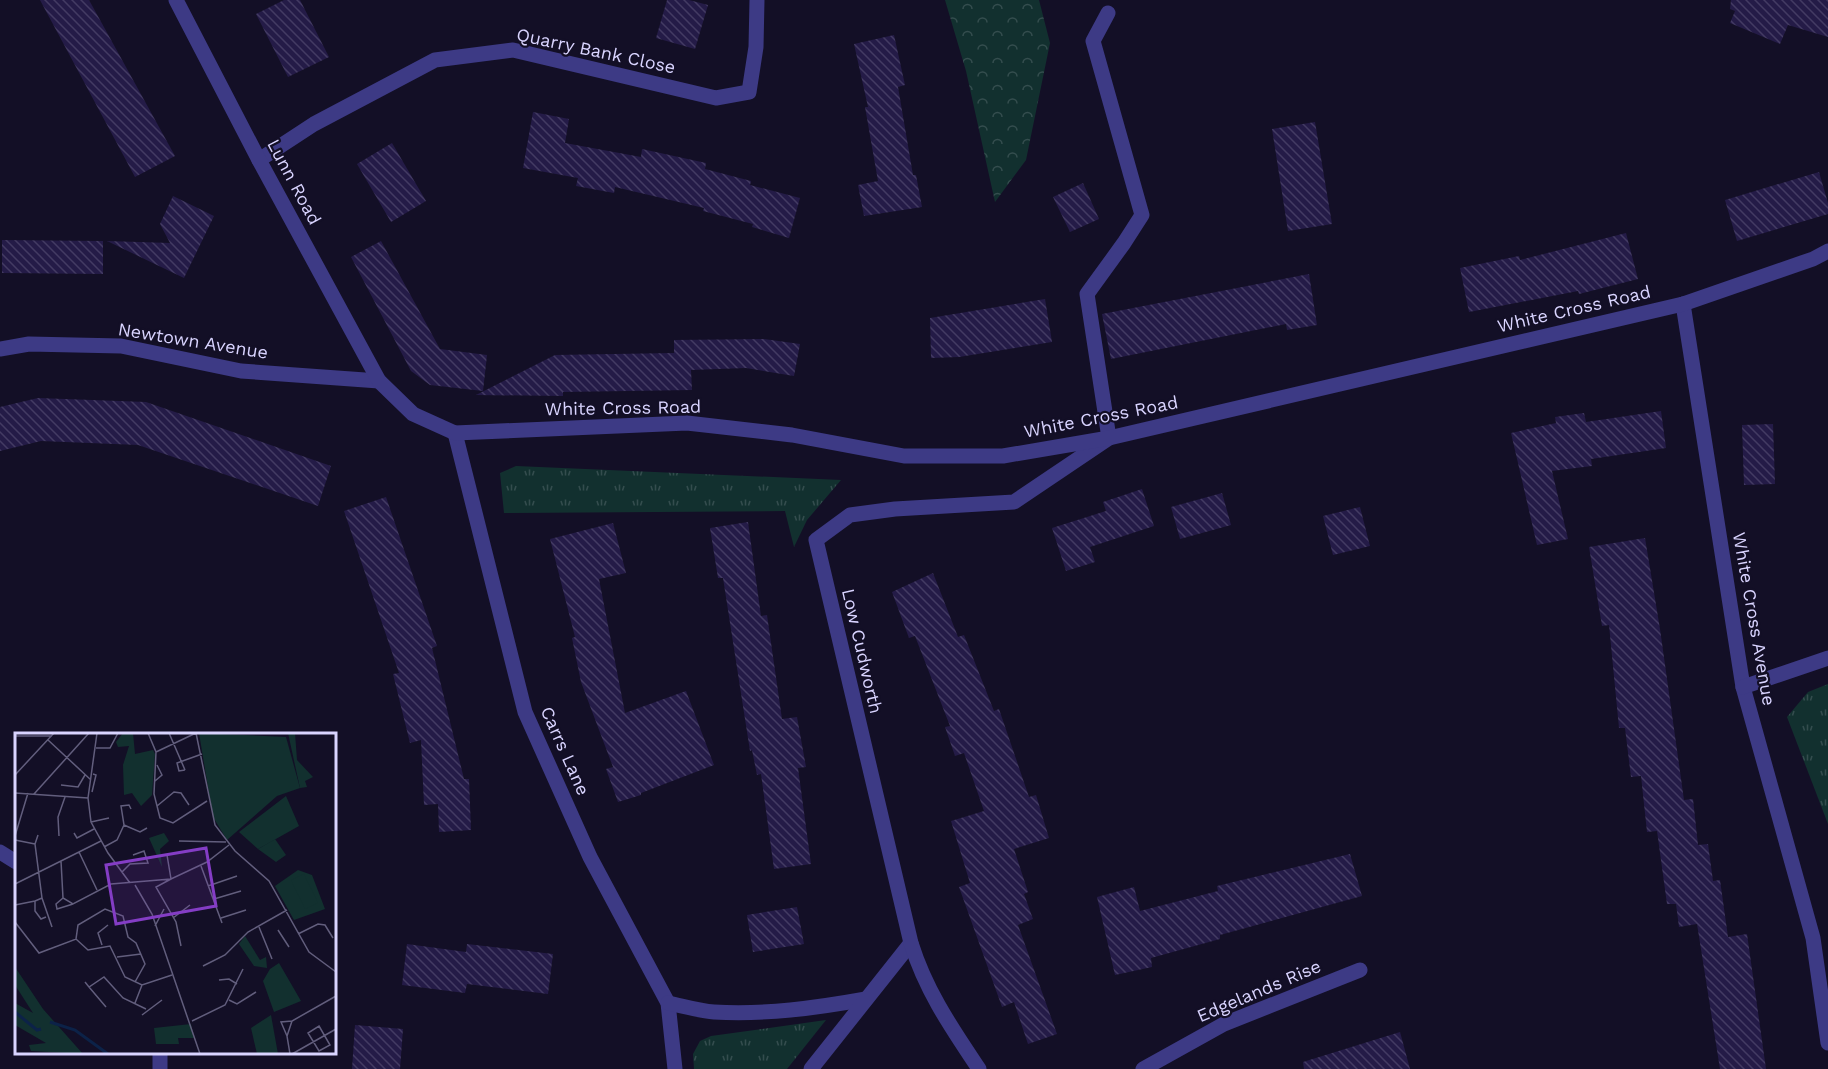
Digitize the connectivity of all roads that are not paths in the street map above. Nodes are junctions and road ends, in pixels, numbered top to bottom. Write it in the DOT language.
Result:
graph roads {
  1 [pos="176,0"];
  2 [pos="757,0"];
  3 [pos="1108,13"];
  4 [pos="259,160"];
  5 [pos="1828,251"];
  6 [pos="1683,304"];
  7 [pos="0,349"];
  8 [pos="379,381"];
  9 [pos="455,433"];
  10 [pos="1109,438"];
  11 [pos="1828,658"];
  12 [pos="1743,687"];
  13 [pos="0,852"];
  14 [pos="15,861"];
  15 [pos="1821,936"];
  16 [pos="910,943"];
  17 [pos="1359,970"];
  18 [pos="866,999"];
  19 [pos="668,1003"];
  20 [pos="1828,1043"];
  21 [pos="675,1069"];
  22 [pos="811,1069"];
  23 [pos="979,1069"];
  24 [pos="1143,1069"];
  1 -- 4 [label="street, Lunn Road"];
  2 -- 4 [label="street, Quarry Bank Close"];
  3 -- 10 [label="street"];
  4 -- 8 [label="street, Lunn Road"];
  5 -- 6 [label="street, White Cross Road"];
  6 -- 10 [label="street, White Cross Road"];
  6 -- 12 [label="street, White Cross Avenue"];
  7 -- 8 [label="street, Newtown Avenue"];
  8 -- 9 [label="street, White Cross Road"];
  9 -- 10 [label="street, White Cross Road"];
  9 -- 19 [label="street, Carrs Lane"];
  10 -- 16 [label="street, Low Cudworth"];
  11 -- 12 [label="street"];
  12 -- 15 [label="street, White Cross Avenue"];
  13 -- 14 [label="street"];
  15 -- 20 [label="street, White Cross Avenue"];
  16 -- 18 [label="street"];
  16 -- 23 [label="street, Low Cudworth"];
  17 -- 24 [label="street, Edgelands Rise"];
  18 -- 19 [label="street"];
  18 -- 22 [label="street"];
  19 -- 21 [label="street, Carrs Lane"];
}
